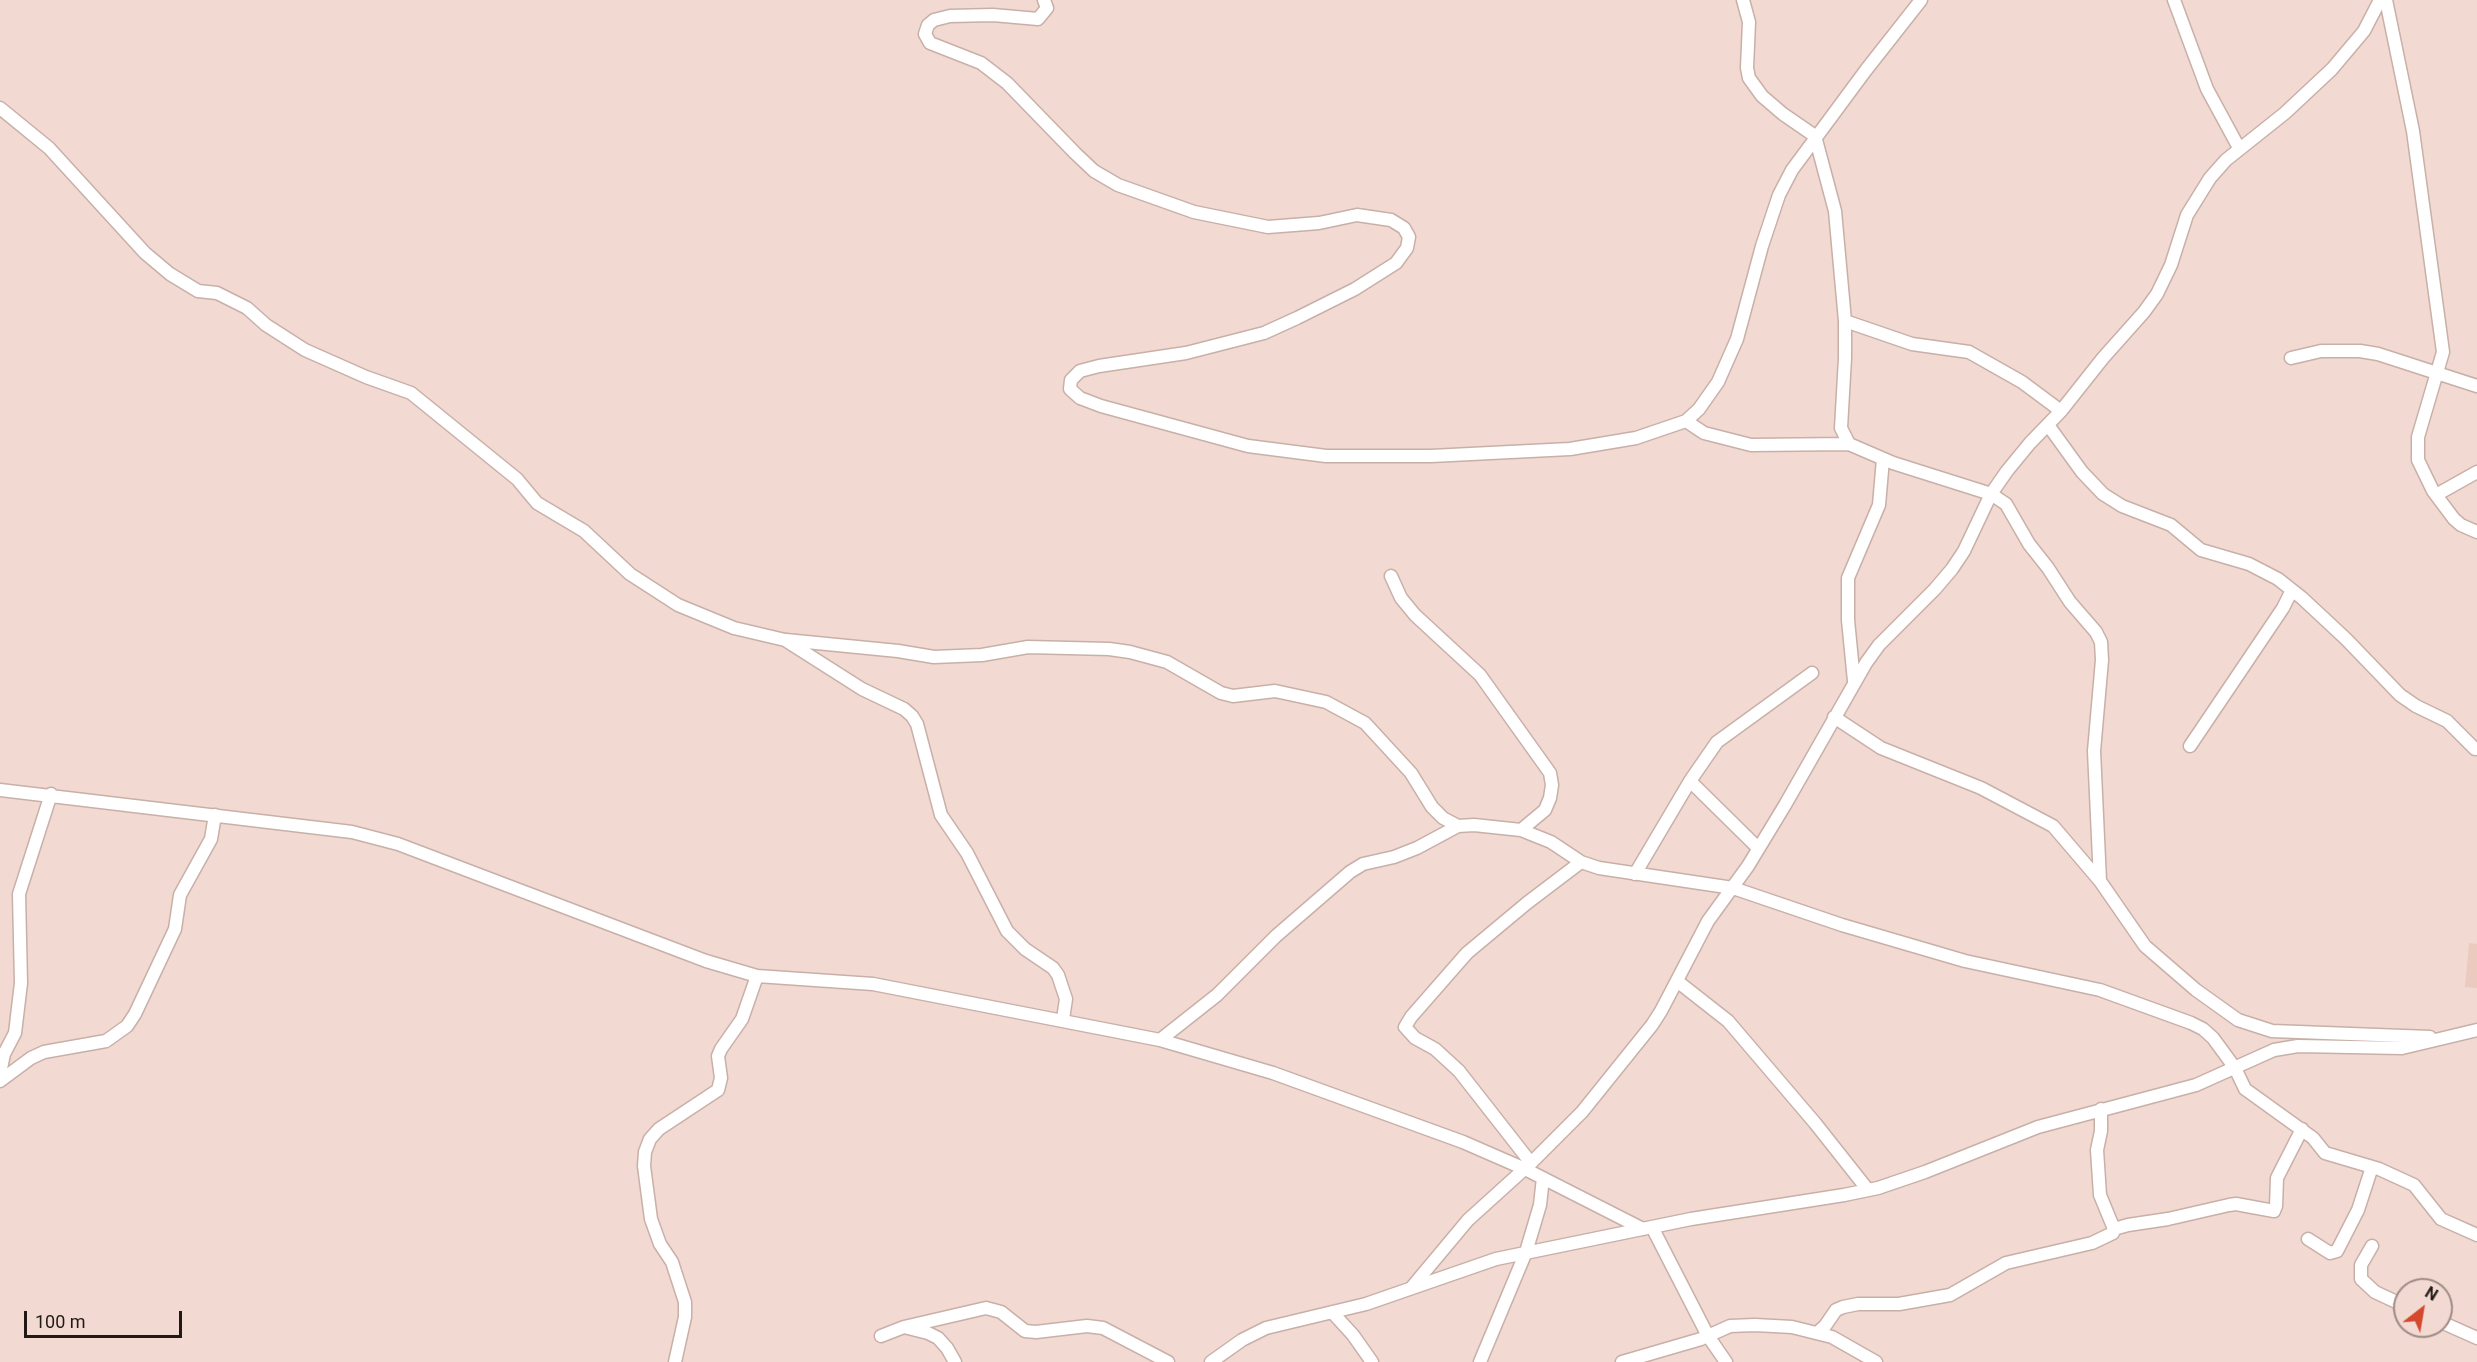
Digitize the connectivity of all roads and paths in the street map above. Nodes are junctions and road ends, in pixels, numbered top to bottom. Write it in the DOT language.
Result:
graph roads {
  1 [pos="1044,0"];
  2 [pos="1743,0"];
  3 [pos="1922,0"];
  4 [pos="2174,0"];
  5 [pos="2380,0"];
  6 [pos="2386,0"];
  7 [pos="0,108"];
  8 [pos="1815,136"];
  9 [pos="2240,148"];
  10 [pos="1845,321"];
  11 [pos="2291,358"];
  12 [pos="2437,375"];
  13 [pos="2477,386"];
  14 [pos="2061,411"];
  15 [pos="1686,421"];
  16 [pos="2048,425"];
  17 [pos="1849,444"];
  18 [pos="1882,459"];
  19 [pos="2477,472"];
  20 [pos="1991,494"];
  21 [pos="2436,495"];
  22 [pos="2477,532"];
  23 [pos="1391,576"];
  24 [pos="2292,590"];
  25 [pos="785,640"];
  26 [pos="1812,673"];
  27 [pos="1854,681"];
  28 [pos="1834,717"];
  29 [pos="2190,746"];
  30 [pos="2475,749"];
  31 [pos="1690,781"];
  32 [pos="0,790"];
  33 [pos="51,794"];
  34 [pos="215,815"];
  35 [pos="1458,826"];
  36 [pos="1521,830"];
  37 [pos="1758,848"];
  38 [pos="1581,862"];
  39 [pos="1635,874"];
  40 [pos="2100,881"];
  41 [pos="1733,888"];
  42 [pos="757,976"];
  43 [pos="1677,981"];
  44 [pos="1063,1019"];
  45 [pos="2477,1030"];
  46 [pos="2463,1033"];
  47 [pos="2447,1038"];
  48 [pos="1160,1040"];
  49 [pos="2477,1042"];
  50 [pos="2235,1068"];
  51 [pos="0,1073"];
  52 [pos="0,1081"];
  53 [pos="2101,1109"];
  54 [pos="2302,1129"];
  55 [pos="1528,1166"];
  56 [pos="2372,1167"];
  57 [pos="1543,1178"];
  58 [pos="1868,1190"];
  59 [pos="1648,1228"];
  60 [pos="2114,1229"];
  61 [pos="2477,1235"];
  62 [pos="2308,1239"];
  63 [pos="2372,1246"];
  64 [pos="1526,1252"];
  65 [pos="1412,1287"];
  66 [pos="2393,1300"];
  67 [pos="1332,1312"];
  68 [pos="904,1327"];
  69 [pos="2453,1327"];
  70 [pos="1817,1333"];
  71 [pos="881,1336"];
  72 [pos="1708,1336"];
  73 [pos="2477,1338"];
  74 [pos="675,1362"];
  75 [pos="955,1362"];
  76 [pos="1168,1362"];
  77 [pos="1211,1362"];
  78 [pos="1372,1362"];
  79 [pos="1480,1362"];
  80 [pos="1622,1362"];
  81 [pos="1726,1362"];
  82 [pos="1876,1362"];
  1 -- 15 [label="street"];
  2 -- 8 [label="street"];
  3 -- 8 [label="street"];
  4 -- 9 [label="street"];
  5 -- 9 [label="street"];
  6 -- 12 [label="street"];
  7 -- 25 [label="street"];
  8 -- 10 [label="street"];
  8 -- 15 [label="street"];
  9 -- 14 [label="street"];
  10 -- 14 [label="street"];
  10 -- 17 [label="street"];
  11 -- 12 [label="street"];
  12 -- 13 [label="street"];
  12 -- 21 [label="street"];
  14 -- 16 [label="street"];
  15 -- 17 [label="street"];
  16 -- 20 [label="street"];
  16 -- 24 [label="street"];
  17 -- 18 [label="street"];
  18 -- 20 [label="street"];
  18 -- 27 [label="street"];
  19 -- 21 [label="street"];
  20 -- 27 [label="street"];
  20 -- 40 [label="street"];
  21 -- 22 [label="street"];
  23 -- 36 [label="street"];
  24 -- 29 [label="street"];
  24 -- 30 [label="street"];
  25 -- 35 [label="street"];
  25 -- 44 [label="street"];
  26 -- 31 [label="street"];
  27 -- 28 [label="street"];
  28 -- 37 [label="street"];
  28 -- 40 [label="street"];
  31 -- 37 [label="street"];
  31 -- 39 [label="street"];
  32 -- 33 [label="street"];
  33 -- 34 [label="street"];
  33 -- 51 [label="street"];
  34 -- 42 [label="street"];
  34 -- 52 [label="street"];
  35 -- 36 [label="street"];
  35 -- 48 [label="street"];
  36 -- 38 [label="street"];
  37 -- 41 [label="street"];
  38 -- 39 [label="street"];
  38 -- 55 [label="street"];
  39 -- 41 [label="street"];
  40 -- 47 [label="street"];
  41 -- 43 [label="street"];
  41 -- 50 [label="street"];
  42 -- 44 [label="street"];
  42 -- 74 [label="street"];
  43 -- 55 [label="street"];
  43 -- 58 [label="street"];
  44 -- 48 [label="street"];
  45 -- 46 [label="street"];
  46 -- 47 [label="street"];
  46 -- 49 [label="street"];
  47 -- 50 [label="street"];
  48 -- 55 [label="street"];
  50 -- 53 [label="street"];
  50 -- 54 [label="street"];
  53 -- 58 [label="street"];
  53 -- 60 [label="street"];
  54 -- 56 [label="street"];
  54 -- 60 [label="street"];
  55 -- 57 [label="street"];
  55 -- 65 [label="street"];
  56 -- 61 [label="street"];
  56 -- 62 [label="street"];
  57 -- 59 [label="street"];
  57 -- 64 [label="street"];
  58 -- 59 [label="street"];
  59 -- 64 [label="street"];
  59 -- 72 [label="street"];
  60 -- 70 [label="street"];
  63 -- 66 [label="street"];
  64 -- 65 [label="street"];
  64 -- 79 [label="street"];
  65 -- 67 [label="street"];
  67 -- 77 [label="street"];
  67 -- 78 [label="street"];
  68 -- 71 [label="street"];
  68 -- 75 [label="street"];
  68 -- 76 [label="street"];
  69 -- 73 [label="street"];
  70 -- 72 [label="street"];
  70 -- 82 [label="street"];
  72 -- 80 [label="street"];
  72 -- 81 [label="street"];
}
